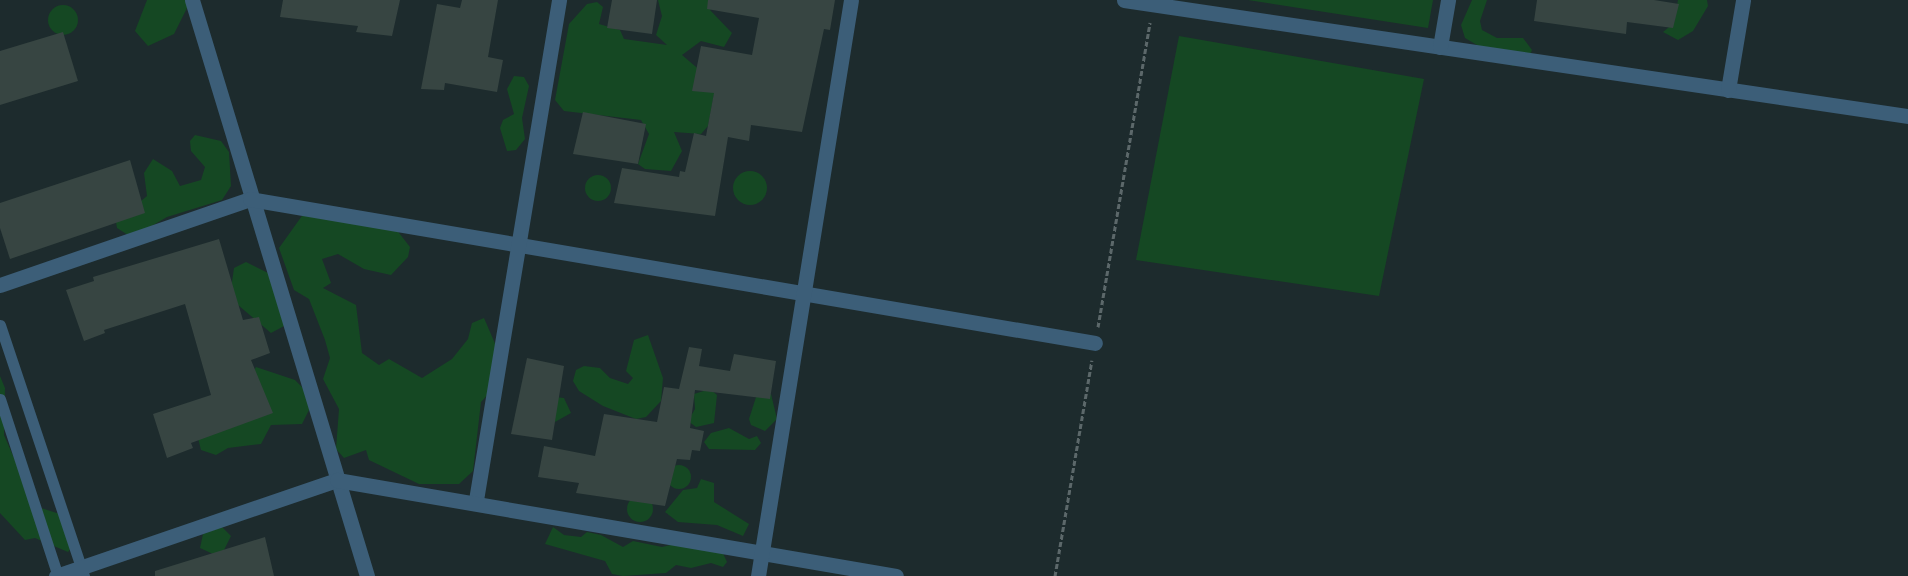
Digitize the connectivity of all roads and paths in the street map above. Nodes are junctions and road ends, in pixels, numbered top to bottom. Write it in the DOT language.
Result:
graph roads {
  1 [pos="192,0"];
  2 [pos="559,0"];
  3 [pos="851,0"];
  4 [pos="1124,0"];
  5 [pos="1448,0"];
  6 [pos="1743,0"];
  7 [pos="1154,2"];
  8 [pos="1440,47"];
  9 [pos="1728,90"];
  10 [pos="1908,116"];
  11 [pos="250,199"];
  12 [pos="518,243"];
  13 [pos="0,284"];
  14 [pos="802,290"];
  15 [pos="0,325"];
  16 [pos="1095,343"];
  17 [pos="0,400"];
  18 [pos="337,480"];
  19 [pos="476,500"];
  20 [pos="762,552"];
  21 [pos="83,570"];
  22 [pos="57,576"];
  23 [pos="367,576"];
  24 [pos="758,576"];
  25 [pos="896,576"];
  26 [pos="1055,576"];
  1 -- 11 [label="street"];
  2 -- 12 [label="street"];
  3 -- 14 [label="street"];
  4 -- 7 [label="street"];
  5 -- 8 [label="street"];
  6 -- 9 [label="street"];
  7 -- 8 [label="street"];
  7 -- 16 [label="path"];
  8 -- 9 [label="street"];
  9 -- 10 [label="street"];
  11 -- 12 [label="street"];
  11 -- 13 [label="street"];
  11 -- 18 [label="street"];
  12 -- 14 [label="street"];
  12 -- 19 [label="street"];
  14 -- 16 [label="street"];
  14 -- 20 [label="street"];
  15 -- 21 [label="lane"];
  16 -- 26 [label="path"];
  17 -- 22 [label="lane"];
  18 -- 19 [label="street"];
  18 -- 21 [label="street"];
  18 -- 23 [label="street"];
  19 -- 20 [label="street"];
  20 -- 24 [label="street"];
  20 -- 25 [label="street"];
  21 -- 22 [label="street"];
}
